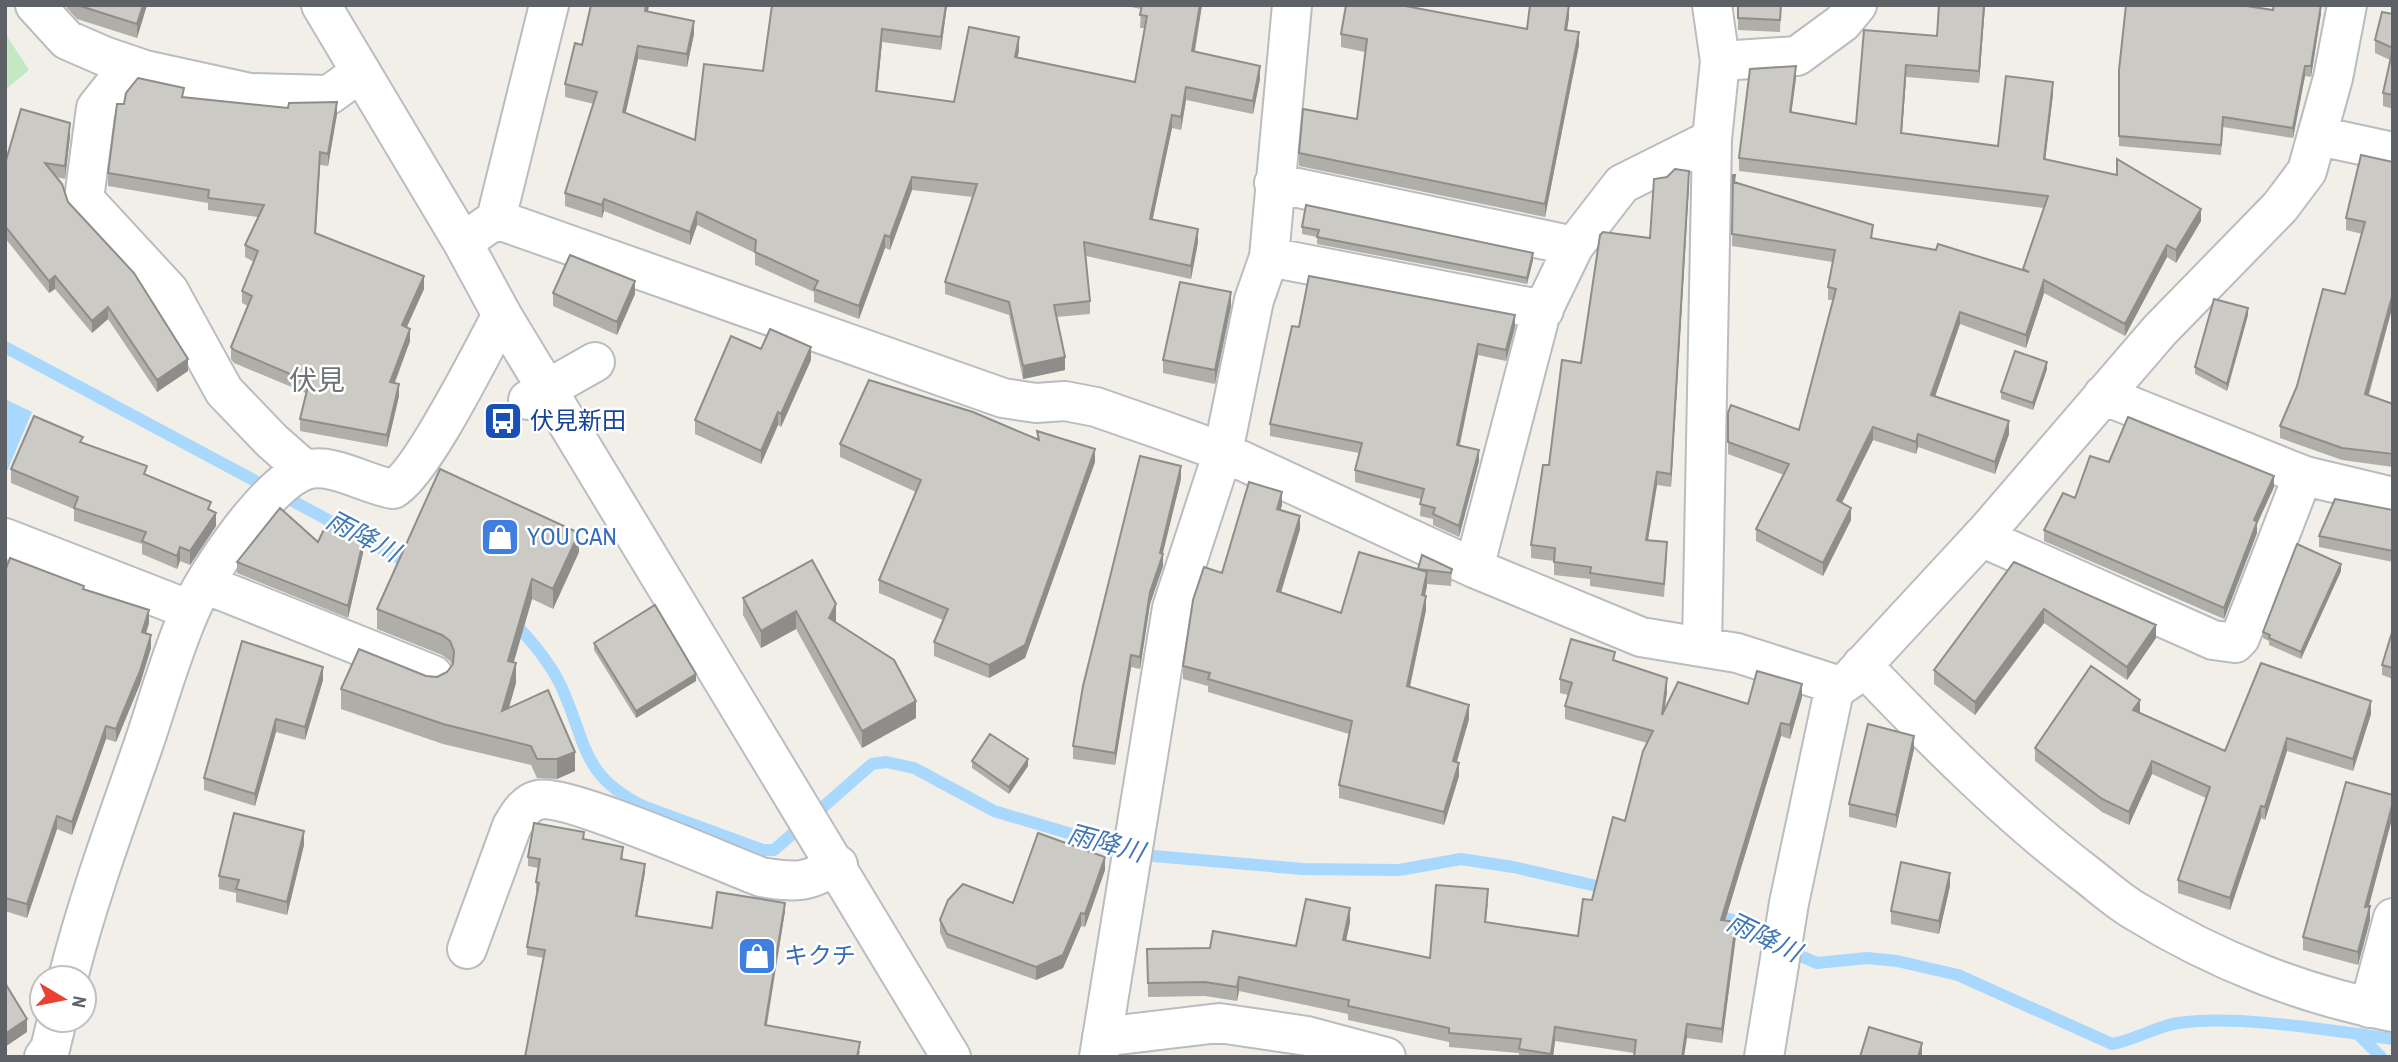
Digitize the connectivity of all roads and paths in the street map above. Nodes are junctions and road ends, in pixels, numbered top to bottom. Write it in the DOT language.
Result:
graph roads {
  1 [pos="35,5"];
  2 [pos="321,5"];
  3 [pos="549,5"];
  4 [pos="1292,5"];
  5 [pos="1712,5"];
  6 [pos="1857,5"];
  7 [pos="2347,5"];
  8 [pos="1720,61"];
  9 [pos="130,65"];
  10 [pos="361,72"];
  11 [pos="2319,136"];
  12 [pos="1712,139"];
  13 [pos="2393,152"];
  14 [pos="1274,183"];
  15 [pos="496,219"];
  16 [pos="463,243"];
  17 [pos="1574,246"];
  18 [pos="1269,257"];
  19 [pos="1544,310"];
  20 [pos="502,315"];
  21 [pos="596,362"];
  22 [pos="2103,395"];
  23 [pos="528,400"];
  24 [pos="1223,452"];
  25 [pos="305,470"];
  26 [pos="2303,475"];
  27 [pos="2393,497"];
  28 [pos="1981,537"];
  29 [pos="5,538"];
  30 [pos="1474,568"];
  31 [pos="198,597"];
  32 [pos="1702,646"];
  33 [pos="433,675"];
  34 [pos="1848,676"];
  35 [pos="838,865"];
  36 [pos="2393,918"];
  37 [pos="467,949"];
  38 [pos="72,964"];
  39 [pos="2381,1010"];
  40 [pos="54,1034"];
  41 [pos="1101,1047"];
  42 [pos="44,1057"];
  43 [pos="951,1057"];
  44 [pos="1386,1057"];
  45 [pos="1764,1057"];
  1 -- 9 [label="street"];
  2 -- 10 [label="street"];
  3 -- 15 [label="street"];
  4 -- 14 [label="street"];
  5 -- 8 [label="street"];
  6 -- 8 [label="street"];
  7 -- 11 [label="street"];
  8 -- 12 [label="street"];
  9 -- 10 [label="street"];
  9 -- 25 [label="street"];
  10 -- 16 [label="street"];
  11 -- 13 [label="street"];
  11 -- 22 [label="street"];
  12 -- 17 [label="street"];
  12 -- 32 [label="street"];
  14 -- 17 [label="street"];
  14 -- 18 [label="street"];
  15 -- 16 [label="street"];
  15 -- 24 [label="street"];
  16 -- 20 [label="street"];
  17 -- 19 [label="street"];
  18 -- 19 [label="street"];
  18 -- 24 [label="street"];
  19 -- 30 [label="street"];
  20 -- 25 [label="street"];
  20 -- 35 [label="street"];
  21 -- 23 [label="street"];
  22 -- 26 [label="street"];
  22 -- 28 [label="street"];
  24 -- 30 [label="street"];
  24 -- 41 [label="street"];
  25 -- 31 [label="street"];
  26 -- 27 [label="street"];
  26 -- 28 [label="street"];
  28 -- 34 [label="street"];
  29 -- 31 [label="street"];
  30 -- 32 [label="street"];
  31 -- 33 [label="street"];
  31 -- 38 [label="street"];
  32 -- 34 [label="street"];
  34 -- 39 [label="street"];
  34 -- 45 [label="street"];
  35 -- 37 [label="street"];
  35 -- 43 [label="street"];
  36 -- 39 [label="street"];
  40 -- 42 [label="street"];
  41 -- 44 [label="street"];
}
